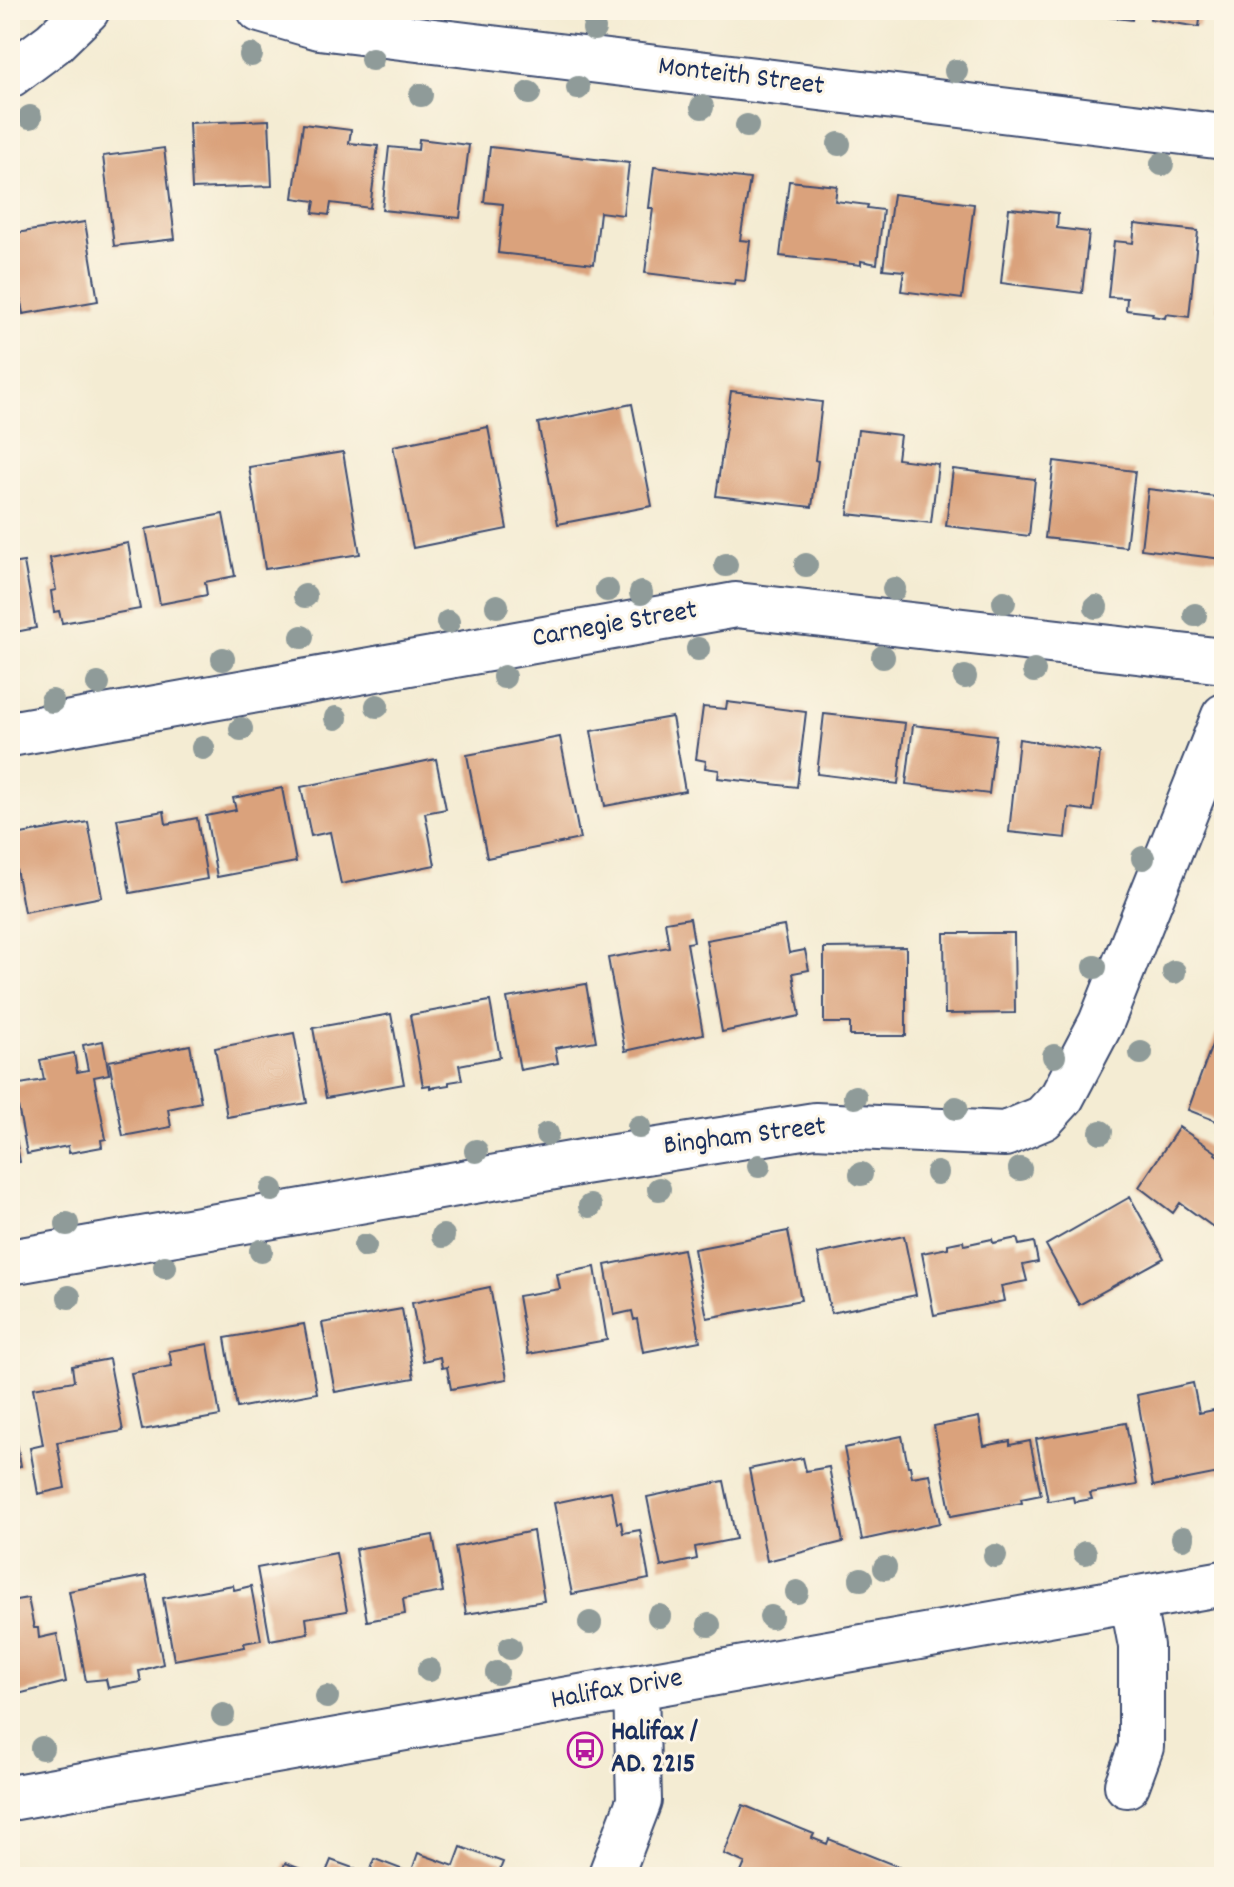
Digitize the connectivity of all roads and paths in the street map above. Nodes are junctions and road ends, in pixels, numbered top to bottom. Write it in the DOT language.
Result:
graph roads {
  1 [pos="87,10"];
  2 [pos="260,10"];
  3 [pos="10,75"];
  4 [pos="1224,137"];
  5 [pos="1224,661"];
  6 [pos="1224,716"];
  7 [pos="10,734"];
  8 [pos="10,1262"];
  9 [pos="1224,1583"];
  10 [pos="1132,1599"];
  11 [pos="636,1688"];
  12 [pos="1127,1785"];
  13 [pos="10,1798"];
  14 [pos="610,1877"];
  1 -- 3 [label="street"];
  2 -- 4 [label="street, Monteith Street"];
  5 -- 7 [label="street, Carnegie Street"];
  6 -- 8 [label="street, Bingham Street"];
  9 -- 10 [label="street, Halifax Drive"];
  10 -- 11 [label="street, Halifax Drive"];
  10 -- 12 [label="street"];
  11 -- 13 [label="street, Halifax Drive"];
  11 -- 14 [label="street"];
}
